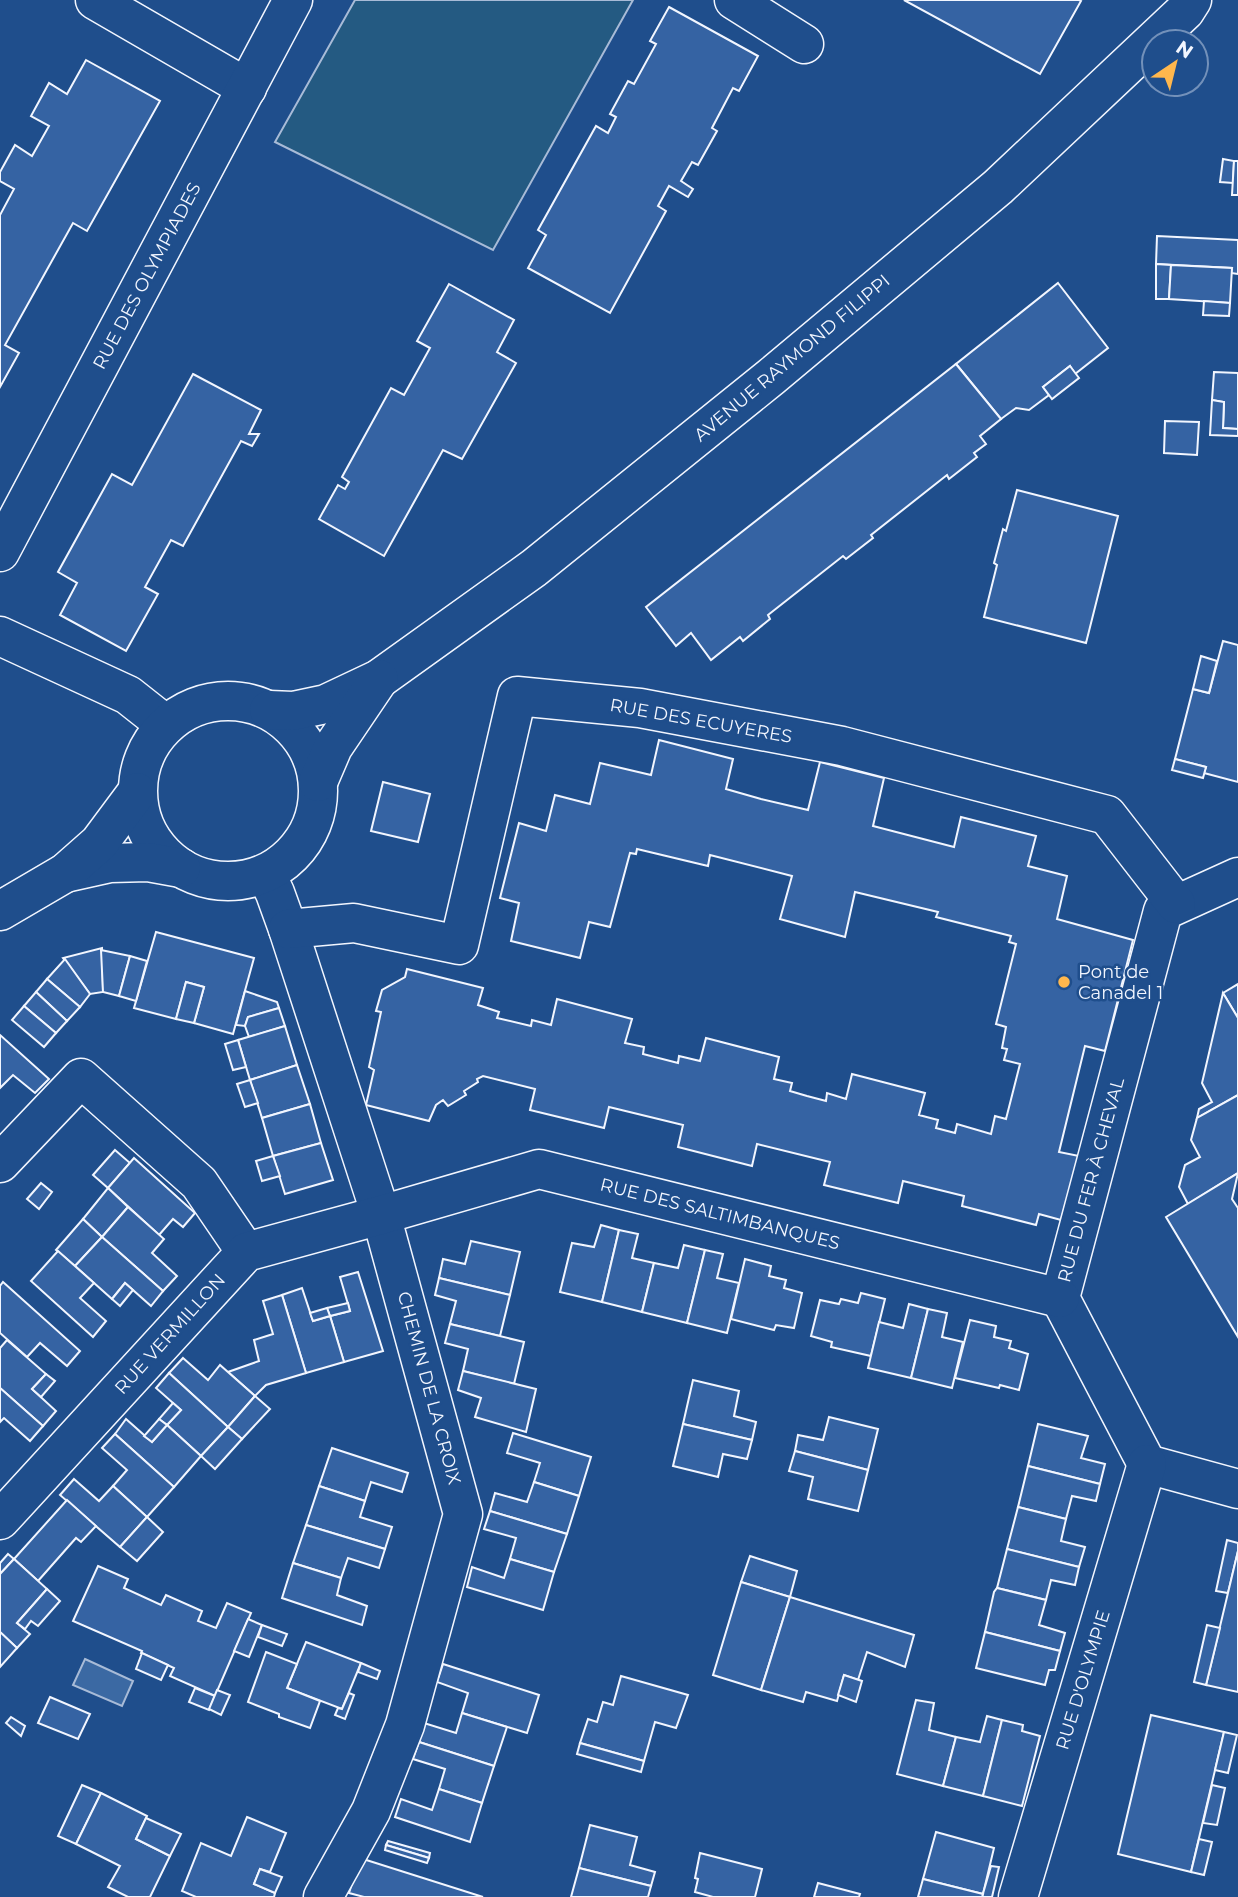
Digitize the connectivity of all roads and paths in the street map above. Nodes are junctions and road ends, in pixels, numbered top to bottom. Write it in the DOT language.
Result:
graph roads {
  1 [pos="95,0"];
  2 [pos="293,0"];
  3 [pos="734,0"];
  4 [pos="1196,4"];
  5 [pos="804,44"];
  6 [pos="247,88"];
  7 [pos="0,552"];
  8 [pos="0,636"];
  9 [pos="379,680"];
  10 [pos="269,710"];
  11 [pos="166,725"];
  12 [pos="318,782"];
  13 [pos="137,792"];
  14 [pos="181,868"];
  15 [pos="65,873"];
  16 [pos="267,874"];
  17 [pos="1238,877"];
  18 [pos="1176,904"];
  19 [pos="0,911"];
  20 [pos="288,929"];
  21 [pos="0,1163"];
  22 [pos="382,1215"];
  23 [pos="246,1252"];
  24 [pos="1060,1298"];
  25 [pos="1147,1464"];
  26 [pos="1238,1489"];
  27 [pos="0,1520"];
  28 [pos="323,1897"];
  29 [pos="1018,1897"];
  1 -- 6 [label="street"];
  2 -- 6 [label="street, RUE DES OLYMPIADES"];
  3 -- 5 [label="street"];
  4 -- 9 [label="street, AVENUE RAYMOND FILIPPI"];
  6 -- 7 [label="street, RUE DES OLYMPIADES"];
  8 -- 11 [label="street"];
  9 -- 10 [label="street, AVENUE RAYMOND FILIPPI"];
  9 -- 12 [label="street, AVENUE RAYMOND FILIPPI"];
  10 -- 11 [label="street"];
  10 -- 12 [label="street"];
  11 -- 13 [label="street"];
  12 -- 16 [label="street"];
  13 -- 14 [label="street"];
  13 -- 15 [label="street"];
  14 -- 15 [label="street"];
  14 -- 16 [label="street"];
  15 -- 19 [label="street"];
  16 -- 20 [label="street, CHEMIN DE LA CROIX"];
  17 -- 18 [label="street"];
  18 -- 20 [label="street, RUE DES ECUYERES"];
  18 -- 24 [label="street, RUE DU FER À CHEVAL"];
  20 -- 22 [label="street, CHEMIN DE LA CROIX"];
  21 -- 23 [label="street"];
  22 -- 23 [label="street"];
  22 -- 24 [label="street, RUE DES SALTIMBANQUES"];
  22 -- 28 [label="street, CHEMIN DE LA CROIX"];
  23 -- 27 [label="street, RUE VERMILLON"];
  24 -- 25 [label="street, RUE DU FER À CHEVAL"];
  25 -- 26 [label="street"];
  25 -- 29 [label="street, RUE D'OLYMPIE"];
}
